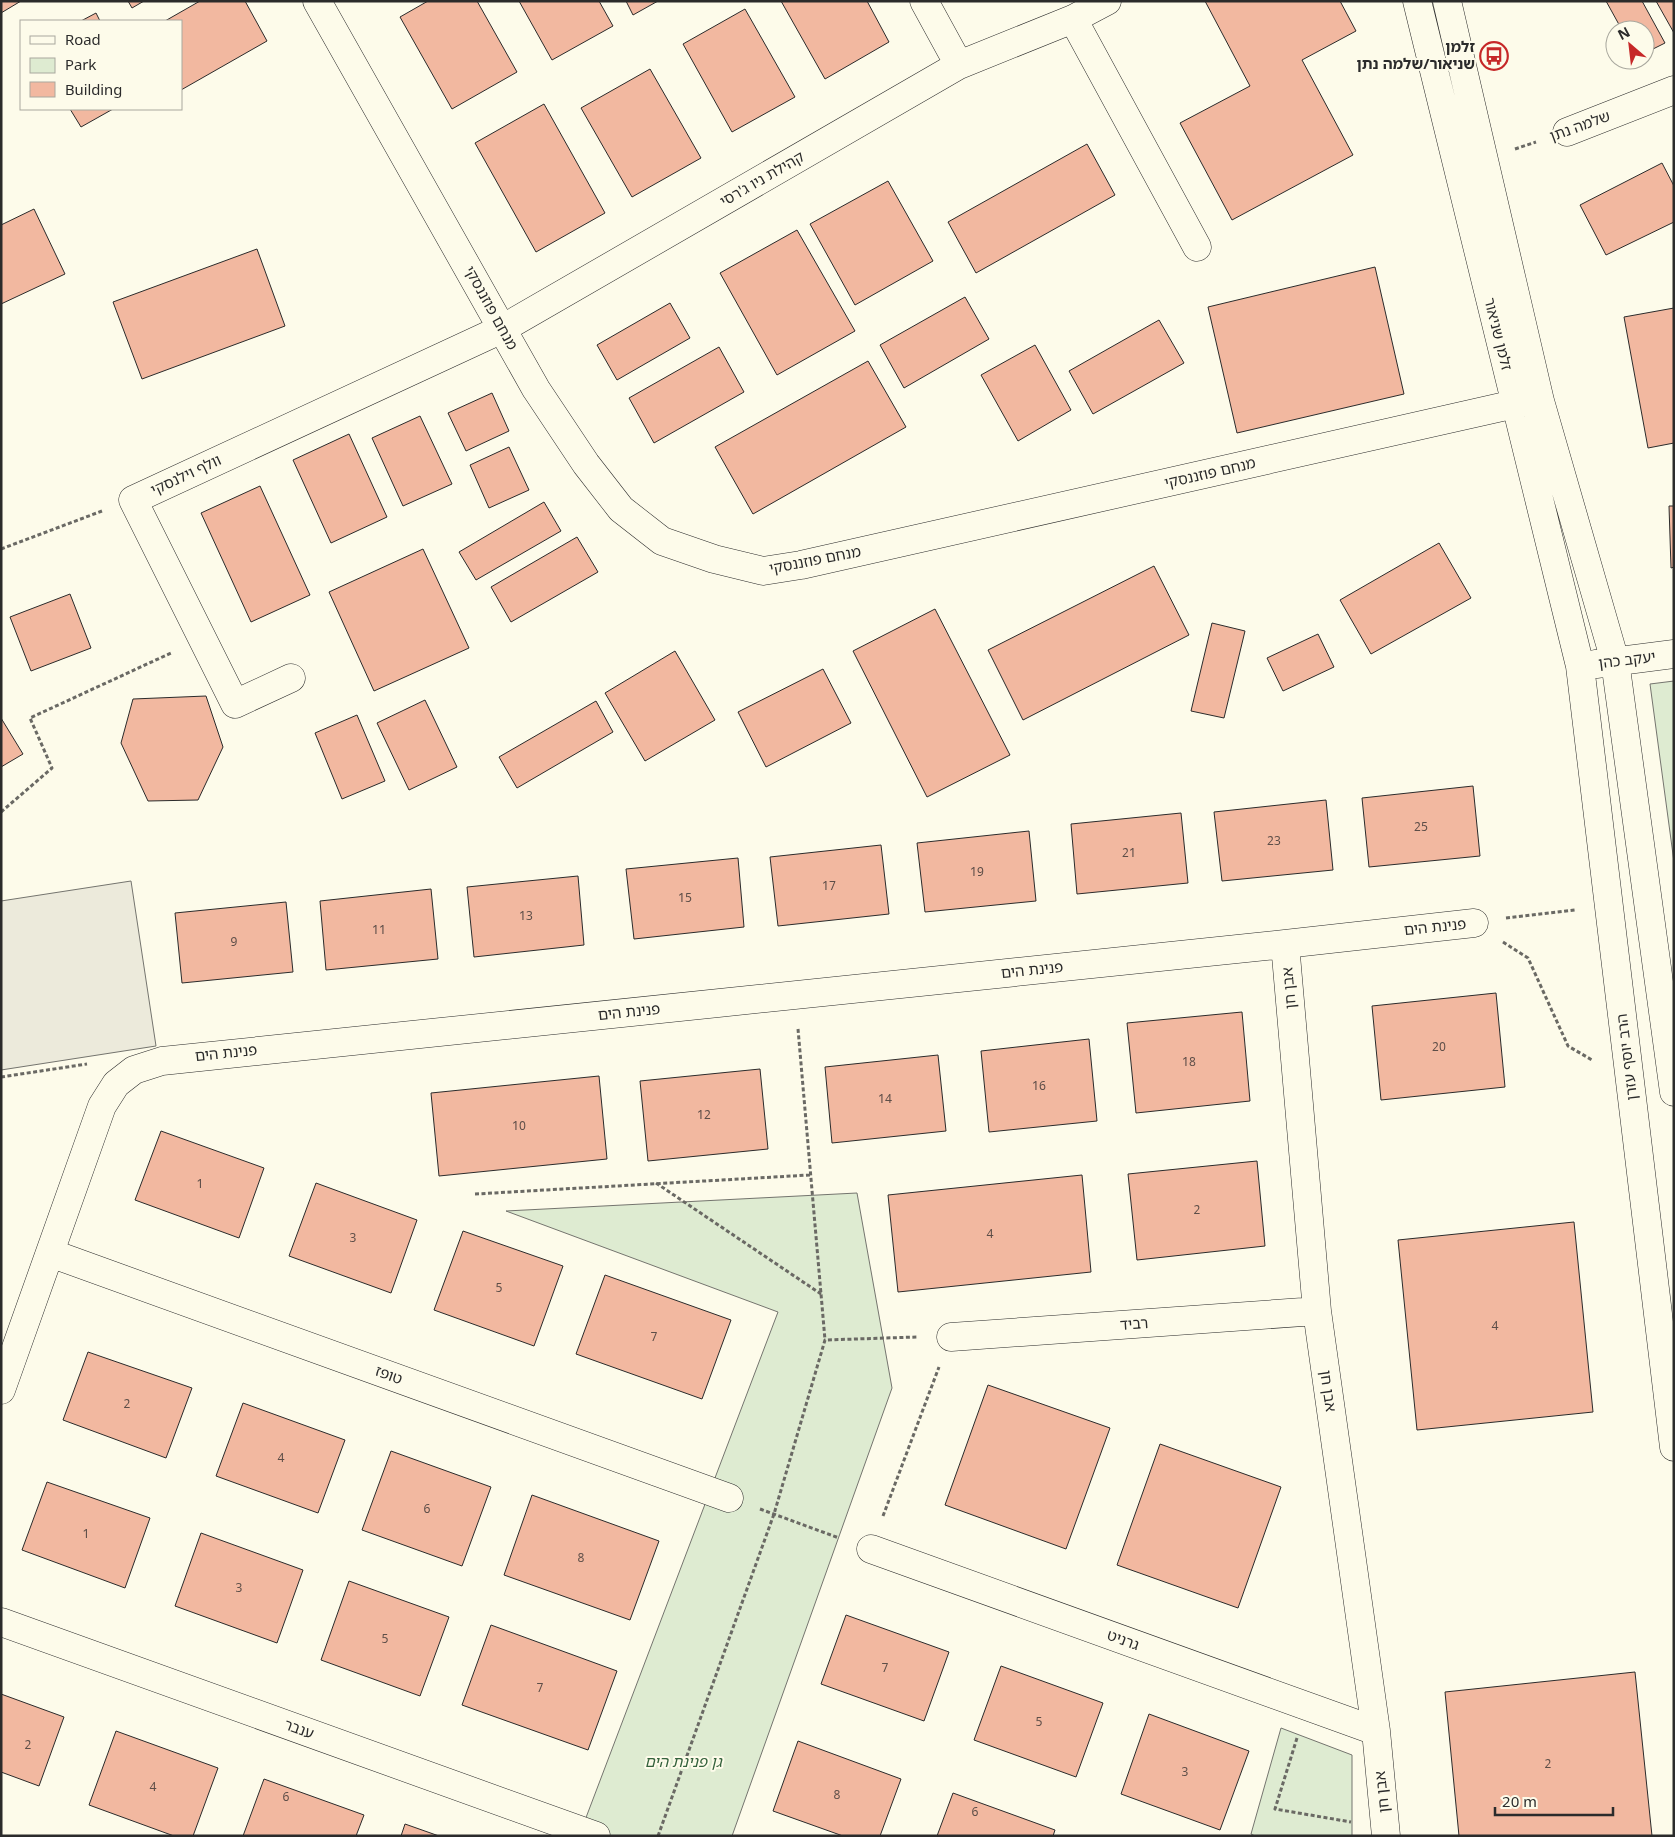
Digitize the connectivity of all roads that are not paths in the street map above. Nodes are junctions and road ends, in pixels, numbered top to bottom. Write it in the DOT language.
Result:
graph roads {
  1 [pos="317,1"];
  2 [pos="924,1"];
  3 [pos="1107,1"];
  4 [pos="1417,1"];
  5 [pos="1446,1"];
  6 [pos="1073,19"];
  7 [pos="959,65"];
  8 [pos="1674,90"];
  9 [pos="1567,132"];
  10 [pos="1197,247"];
  11 [pos="502,329"];
  12 [pos="1528,402"];
  13 [pos="1674,654"];
  14 [pos="1615,661"];
  15 [pos="1580,666"];
  16 [pos="291,678"];
  17 [pos="1474,922"];
  18 [pos="1285,944"];
  19 [pos="1674,1092"];
  20 [pos="50,1253"];
  21 [pos="1317,1311"];
  22 [pos="951,1336"];
  23 [pos="1,1390"];
  24 [pos="1674,1447"];
  25 [pos="729,1498"];
  26 [pos="871,1549"];
  27 [pos="1,1622"];
  28 [pos="1376,1731"];
  29 [pos="1386,1832"];
  30 [pos="596,1836"];
  1 -- 11 [label="street, מנחם פוזננסקי"];
  2 -- 7 [label="street"];
  3 -- 6 [label="street, קהילת ניו ג'רסי"];
  4 -- 12 [label="street, זלמן שניאור"];
  5 -- 12 [label="street, זלמן שניאור"];
  6 -- 7 [label="street, קהילת ניו ג'רסי"];
  6 -- 10 [label="street"];
  7 -- 11 [label="street, קהילת ניו ג'רסי"];
  8 -- 9 [label="street, שלמה נתן"];
  11 -- 12 [label="street, מנחם פוזננסקי"];
  11 -- 16 [label="street, וולף וילנסקי"];
  12 -- 14 [label="street, זלמן שניאור"];
  12 -- 15 [label="street, זלמן שניאור"];
  13 -- 14 [label="street, יעקב כהן"];
  14 -- 15 [label="street, יעקב כהן"];
  14 -- 19 [label="street"];
  15 -- 24 [label="street, הרב יוסף עזרן"];
  17 -- 18 [label="street, פנינת הים"];
  18 -- 20 [label="street, פנינת הים"];
  18 -- 21 [label="street, אבן חן"];
  20 -- 23 [label="street, פנינת הים"];
  20 -- 25 [label="street, טופז"];
  21 -- 22 [label="street, רביד"];
  21 -- 28 [label="street, אבן חן"];
  26 -- 28 [label="street, גרניט"];
  27 -- 30 [label="street, ענבר"];
  28 -- 29 [label="street, אבן חן"];
}
